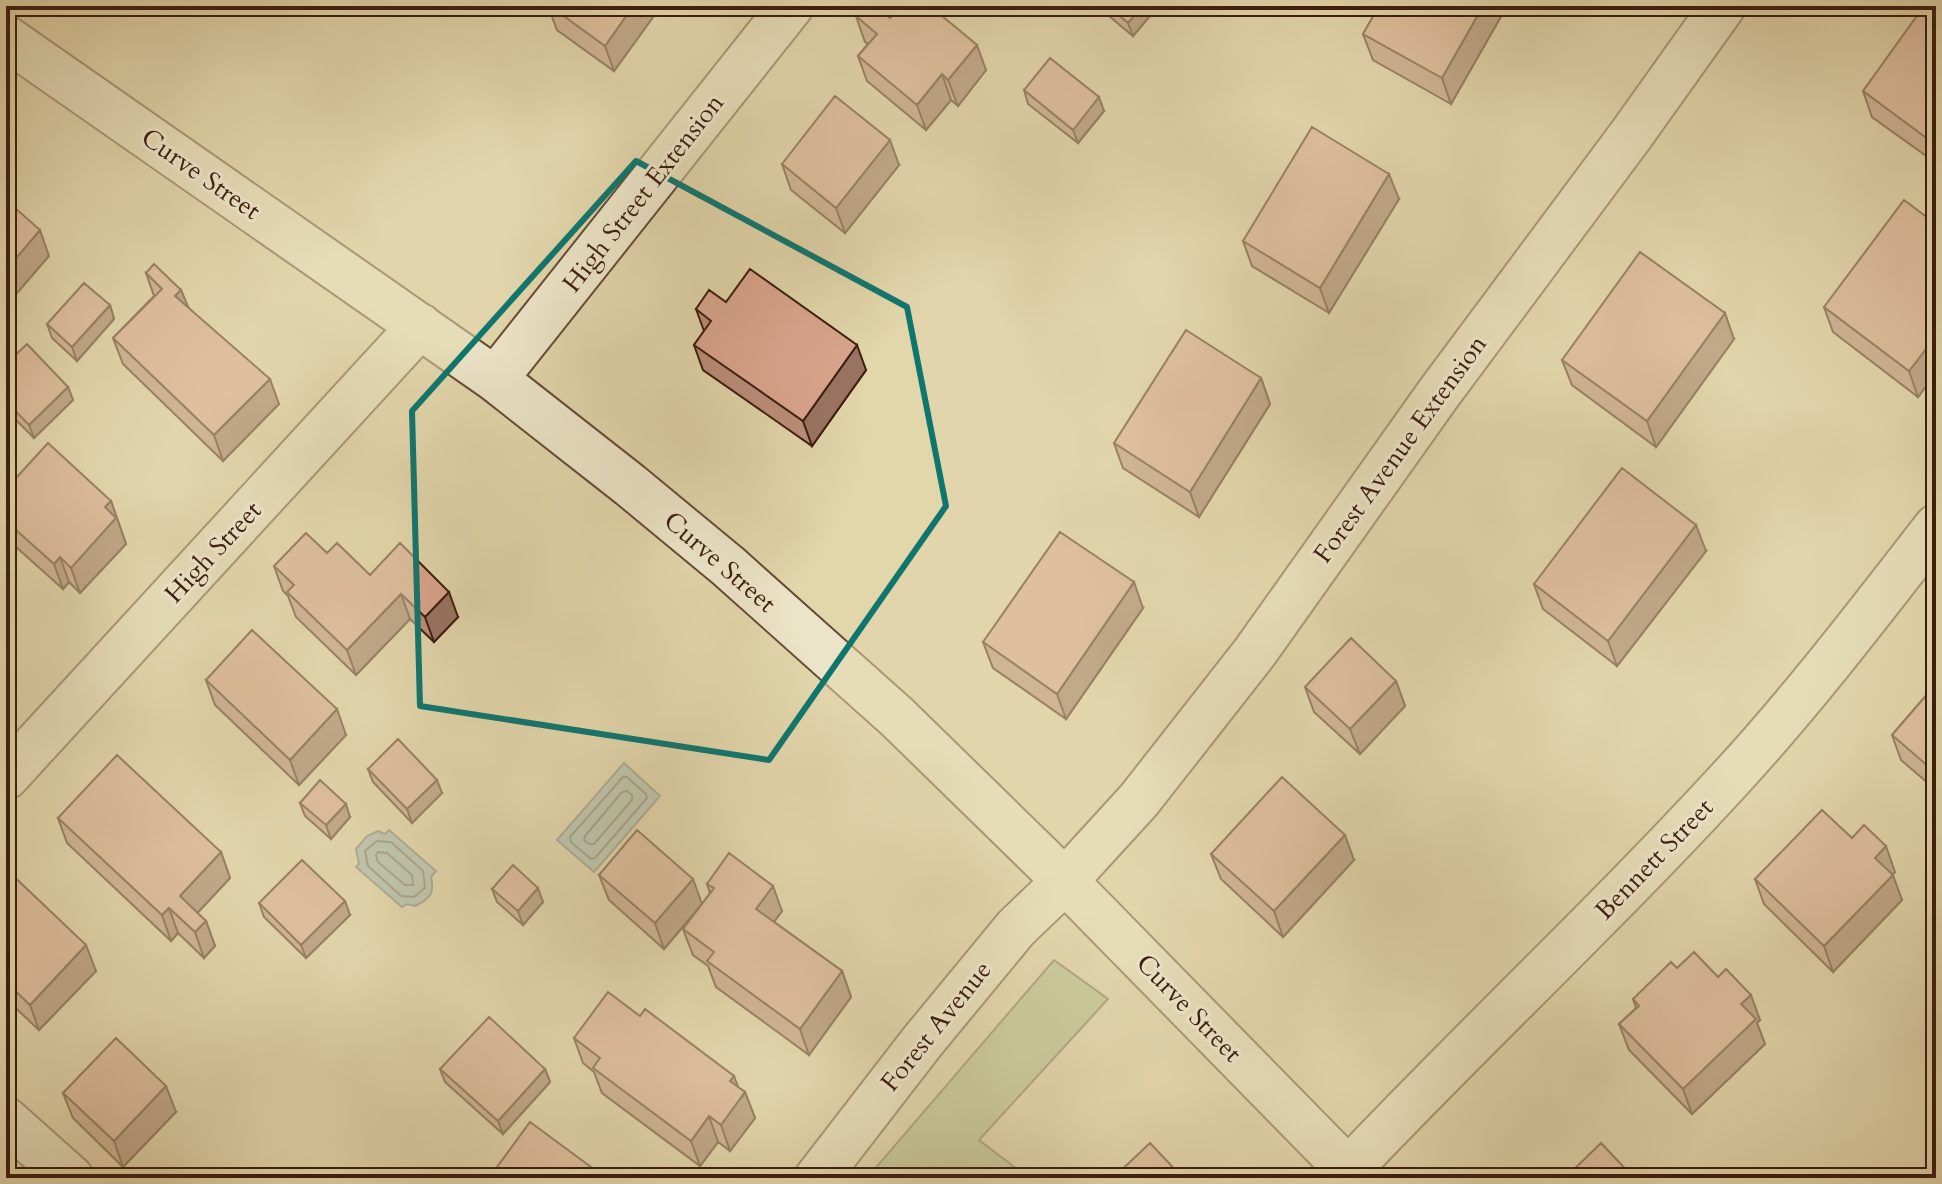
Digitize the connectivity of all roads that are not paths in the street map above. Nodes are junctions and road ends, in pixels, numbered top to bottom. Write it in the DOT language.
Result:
graph roads {
  1 [pos="791,6"];
  2 [pos="1723,6"];
  3 [pos="6,38"];
  4 [pos="420,326"];
  5 [pos="495,379"];
  6 [pos="1936,527"];
  7 [pos="6,777"];
  8 [pos="1065,881"];
  9 [pos="6,1120"];
  10 [pos="1352,1174"];
  11 [pos="71,1178"];
  12 [pos="817,1178"];
  1 -- 5 [label="street, High Street Extension"];
  2 -- 8 [label="street, Forest Avenue Extension"];
  3 -- 4 [label="street, Curve Street"];
  4 -- 5 [label="street, Curve Street"];
  4 -- 7 [label="street, High Street"];
  5 -- 8 [label="street, Curve Street"];
  6 -- 10 [label="street, Bennett Street"];
  8 -- 10 [label="street, Curve Street"];
  8 -- 12 [label="street, Forest Avenue"];
  9 -- 11 [label="street"];
}
